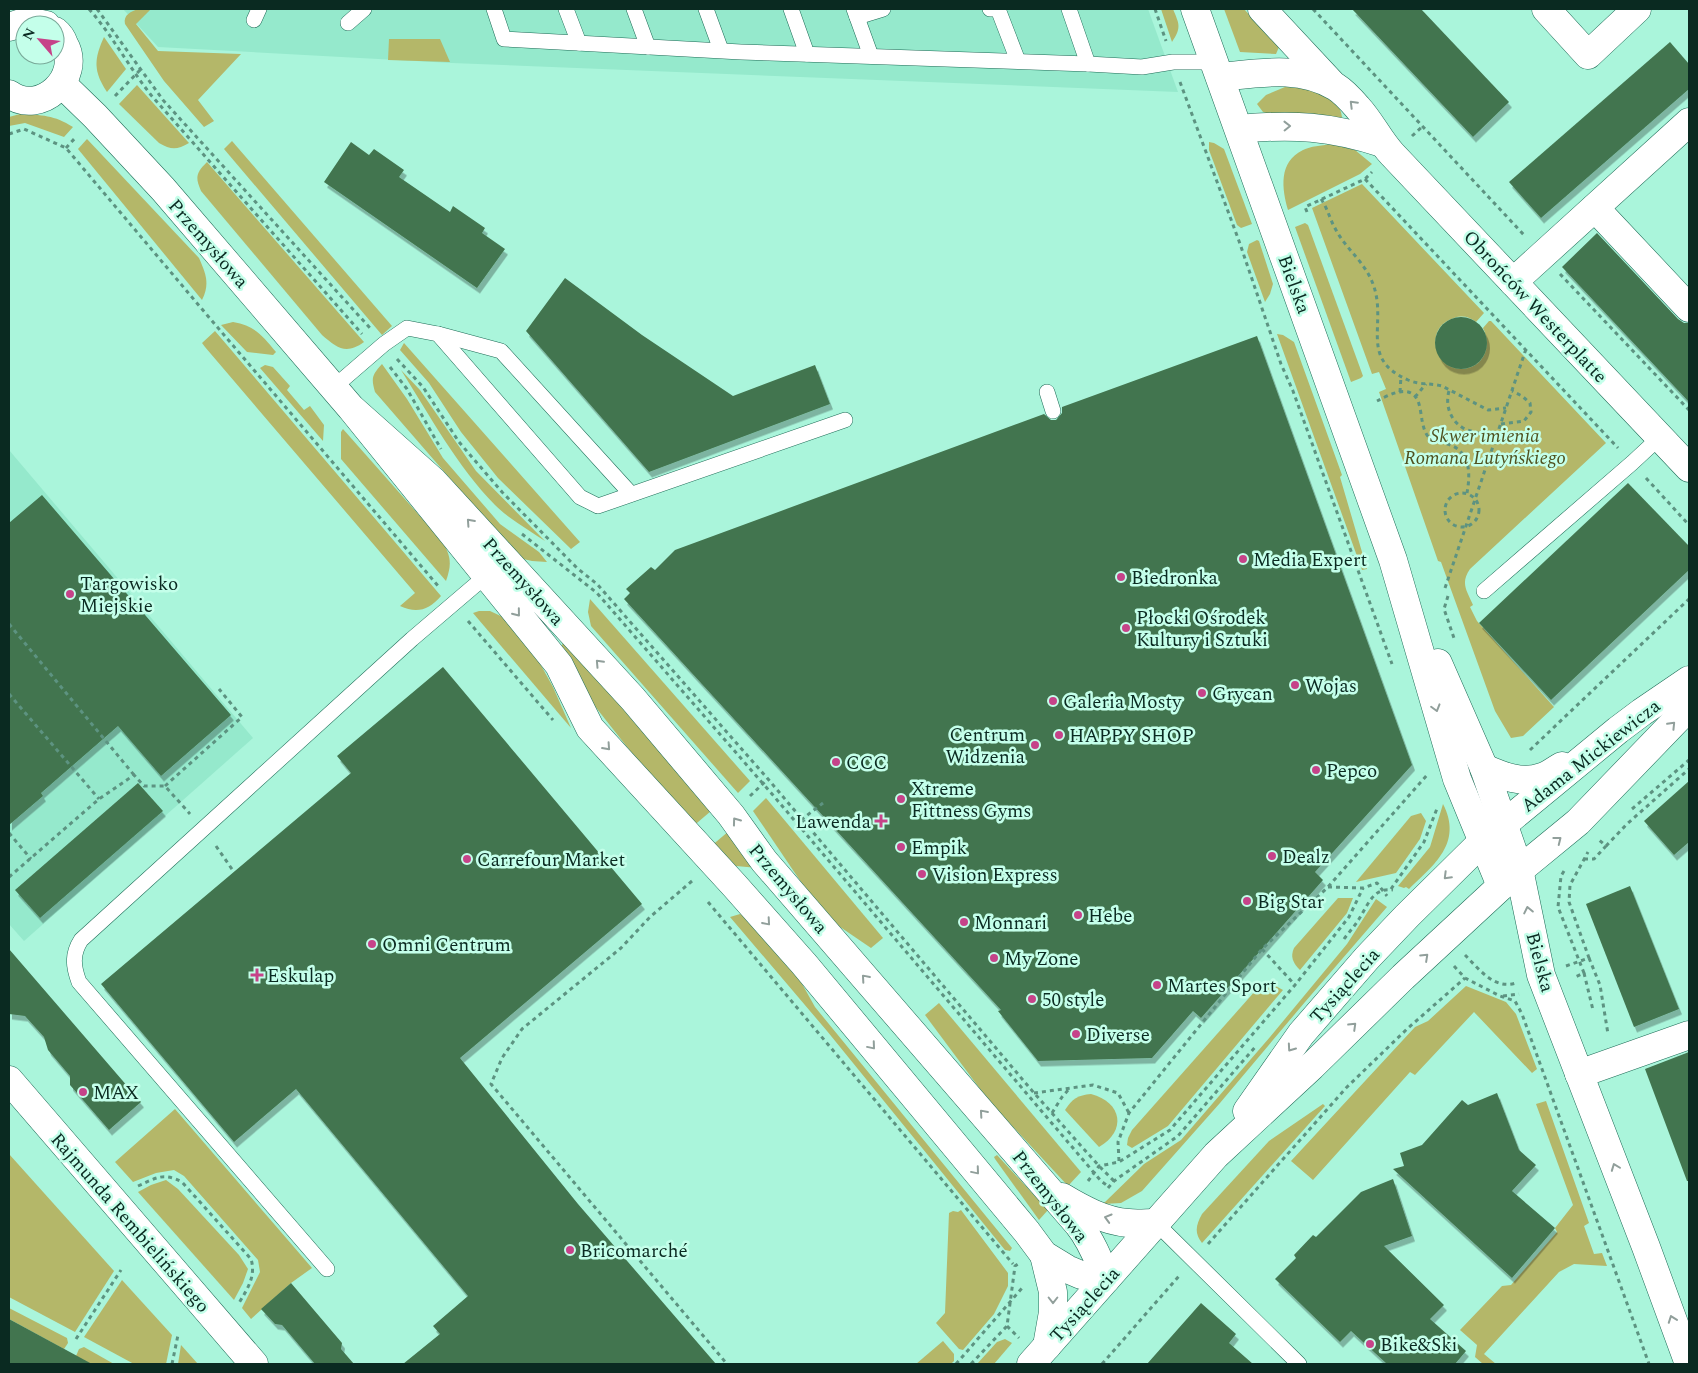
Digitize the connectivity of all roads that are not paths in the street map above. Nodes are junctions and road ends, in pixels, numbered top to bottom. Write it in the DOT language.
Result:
graph roads {
  1 [pos="364,9"];
  2 [pos="494,9"];
  3 [pos="566,9"];
  4 [pos="634,9"];
  5 [pos="706,9"];
  6 [pos="792,9"];
  7 [pos="883,9"];
  8 [pos="990,9"];
  9 [pos="1069,9"];
  10 [pos="1195,9"];
  11 [pos="1262,9"];
  12 [pos="1546,9"];
  13 [pos="1637,9"];
  14 [pos="856,13"];
  15 [pos="348,23"];
  16 [pos="579,43"];
  17 [pos="65,45"];
  18 [pos="648,47"];
  19 [pos="721,50"];
  20 [pos="807,54"];
  21 [pos="871,56"];
  22 [pos="1018,61"];
  23 [pos="1088,64"];
  24 [pos="1218,70"];
  25 [pos="62,84"];
  26 [pos="1333,86"];
  27 [pos="9,94"];
  28 [pos="1239,130"];
  29 [pos="1684,136"];
  30 [pos="1382,143"];
  31 [pos="1595,208"];
  32 [pos="1514,282"];
  33 [pos="1689,308"];
  34 [pos="438,334"];
  35 [pos="1047,392"];
  36 [pos="342,398"];
  37 [pos="1053,410"];
  38 [pos="845,420"];
  39 [pos="1660,437"];
  40 [pos="1689,468"];
  41 [pos="631,494"];
  42 [pos="1393,560"];
  43 [pos="487,575"];
  44 [pos="1484,591"];
  45 [pos="1689,680"];
  46 [pos="1689,707"];
  47 [pos="1618,730"];
  48 [pos="1484,768"];
  49 [pos="1493,833"];
  50 [pos="1510,878"];
  51 [pos="1689,1035"];
  52 [pos="1579,1074"];
  53 [pos="9,1080"];
  54 [pos="1216,1155"];
  55 [pos="1061,1196"];
  56 [pos="1156,1223"];
  57 [pos="1040,1250"];
  58 [pos="327,1269"];
  59 [pos="1106,1280"];
  60 [pos="1039,1355"];
  61 [pos="254,1364"];
  62 [pos="1299,1364"];
  63 [pos="1689,1364"];
  1 -- 15 [label="lane"];
  2 -- 16 [label="lane"];
  3 -- 16 [label="lane"];
  4 -- 18 [label="lane"];
  5 -- 19 [label="lane"];
  6 -- 20 [label="lane"];
  7 -- 14 [label="lane"];
  8 -- 22 [label="lane"];
  9 -- 23 [label="lane"];
  10 -- 24 [label="street, Bielska"];
  11 -- 26 [label="street, Obrońców Westerplatte"];
  12 -- 13 [label="street"];
  14 -- 21 [label="lane"];
  16 -- 18 [label="lane"];
  17 -- 25 [label="street"];
  18 -- 19 [label="lane"];
  19 -- 20 [label="lane"];
  20 -- 21 [label="lane"];
  21 -- 22 [label="lane"];
  22 -- 23 [label="lane"];
  23 -- 24 [label="lane"];
  24 -- 26 [label="street, Obrońców Westerplatte"];
  24 -- 28 [label="street, Bielska"];
  25 -- 27 [label="street"];
  25 -- 36 [label="street, Przemysłowa"];
  30 -- 26 [label="street, Obrońców Westerplatte, one-way"];
  28 -- 30 [label="street, Obrońców Westerplatte, one-way"];
  28 -- 42 [label="street, Bielska"];
  29 -- 31 [label="street"];
  30 -- 32 [label="street, Obrońców Westerplatte"];
  31 -- 32 [label="street"];
  31 -- 33 [label="street"];
  32 -- 39 [label="street, Obrońców Westerplatte"];
  34 -- 36 [label="lane"];
  34 -- 41 [label="lane"];
  34 -- 41 [label="lane"];
  35 -- 37 [label="lane"];
  36 -- 43 [label="street, Przemysłowa"];
  55 -- 36 [label="street, Przemysłowa, one-way"];
  38 -- 41 [label="lane"];
  39 -- 40 [label="street, Obrońców Westerplatte"];
  39 -- 44 [label="lane"];
  42 -- 48 [label="street, Bielska"];
  42 -- 49 [label="street, Bielska, one-way"];
  43 -- 57 [label="street, Przemysłowa, one-way"];
  43 -- 58 [label="lane"];
  45 -- 47 [label="street, Adama Mickiewicza"];
  50 -- 46 [label="street, Adama Mickiewicza, one-way"];
  47 -- 48 [label="street"];
  47 -- 49 [label="street, Adama Mickiewicza"];
  48 -- 49 [label="street, Bielska"];
  49 -- 50 [label="street, Bielska"];
  49 -- 54 [label="street, Tysiąclecia, one-way"];
  52 -- 50 [label="street, Bielska, one-way"];
  54 -- 50 [label="street, Tysiąclecia, one-way"];
  51 -- 52 [label="street"];
  63 -- 52 [label="street, Bielska, one-way"];
  53 -- 61 [label="street, Rajmunda Rembielińskiego"];
  54 -- 56 [label="street, Tysiąclecia"];
  56 -- 55 [label="street, one-way"];
  55 -- 59 [label="street, Przemysłowa"];
  56 -- 59 [label="street, Tysiąclecia"];
  56 -- 62 [label="lane"];
  57 -- 59 [label="street, Przemysłowa"];
  57 -- 60 [label="street, one-way"];
  59 -- 60 [label="street, Tysiąclecia"];
}
